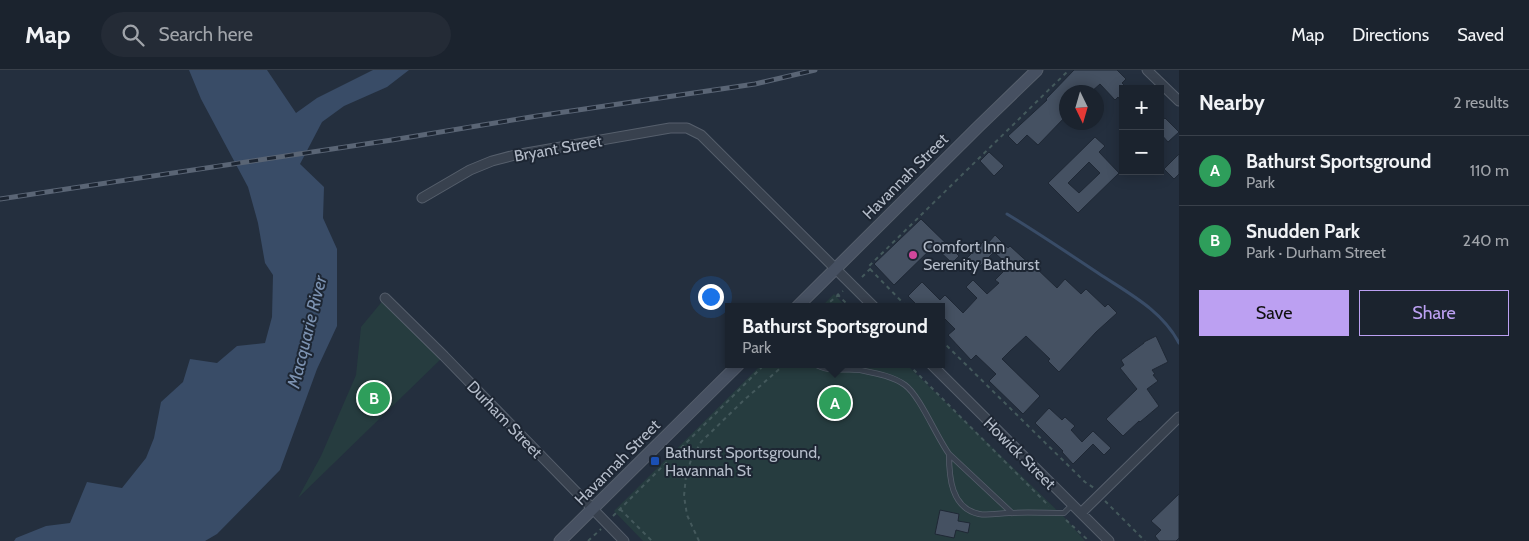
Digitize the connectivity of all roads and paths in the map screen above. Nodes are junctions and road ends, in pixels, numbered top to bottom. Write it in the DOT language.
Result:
graph roads {
  1 [pos="1037,70"];
  2 [pos="1070,70"];
  3 [pos="1147,70"];
  4 [pos="1179,101"];
  5 [pos="422,198"];
  6 [pos="836,269"];
  7 [pos="870,269"];
  8 [pos="862,277"];
  9 [pos="846,289"];
  10 [pos="837,294"];
  11 [pos="385,298"];
  12 [pos="801,303"];
  13 [pos="828,303"];
  14 [pos="846,303"];
  15 [pos="870,303"];
  16 [pos="904,303"];
  17 [pos="945,344"];
  18 [pos="735,368"];
  19 [pos="762,368"];
  20 [pos="780,368"];
  21 [pos="822,368"];
  22 [pos="912,368"];
  23 [pos="935,368"];
  24 [pos="1179,417"];
  25 [pos="949,454"];
  26 [pos="1100,495"];
  27 [pos="1072,505"];
  28 [pos="592,509"];
  29 [pos="620,509"];
  30 [pos="1012,513"];
  31 [pos="1056,513"];
  32 [pos="1081,514"];
  33 [pos="606,523"];
  34 [pos="560,541"];
  35 [pos="588,541"];
  36 [pos="624,541"];
  37 [pos="652,541"];
  38 [pos="699,541"];
  39 [pos="1089,541"];
  40 [pos="1109,541"];
  41 [pos="1145,541"];
  1 -- 6 [label="street, Havannah Street"];
  2 -- 7 [label="path"];
  3 -- 4 [label="street"];
  5 -- 6 [label="street, Bryant Street"];
  6 -- 12 [label="street, Havannah Street"];
  6 -- 15 [label="street"];
  7 -- 8 [label="path"];
  7 -- 16 [label="path"];
  9 -- 10 [label="path"];
  10 -- 13 [label="path"];
  10 -- 14 [label="path"];
  11 -- 28 [label="street, Durham Street"];
  17 -- 26 [label="path"];
  18 -- 28 [label="street, Havannah Street"];
  19 -- 29 [label="path"];
  20 -- 38 [label="path"];
  21 -- 25 [label="lane"];
  22 -- 31 [label="path"];
  23 -- 27 [label="street, Howick Street"];
  24 -- 26 [label="street"];
  25 -- 30 [label="lane"];
  25 -- 30 [label="lane"];
  26 -- 32 [label="street"];
  26 -- 41 [label="path"];
  27 -- 31 [label="lane"];
  27 -- 32 [label="street, Howick Street"];
  28 -- 33 [label="street, Durham Street"];
  28 -- 34 [label="street, Havannah Street"];
  29 -- 33 [label="path"];
  29 -- 37 [label="path"];
  30 -- 31 [label="lane"];
  31 -- 39 [label="path"];
  32 -- 40 [label="street, Howick Street"];
  33 -- 35 [label="path"];
  33 -- 36 [label="street, Durham Street"];
}
